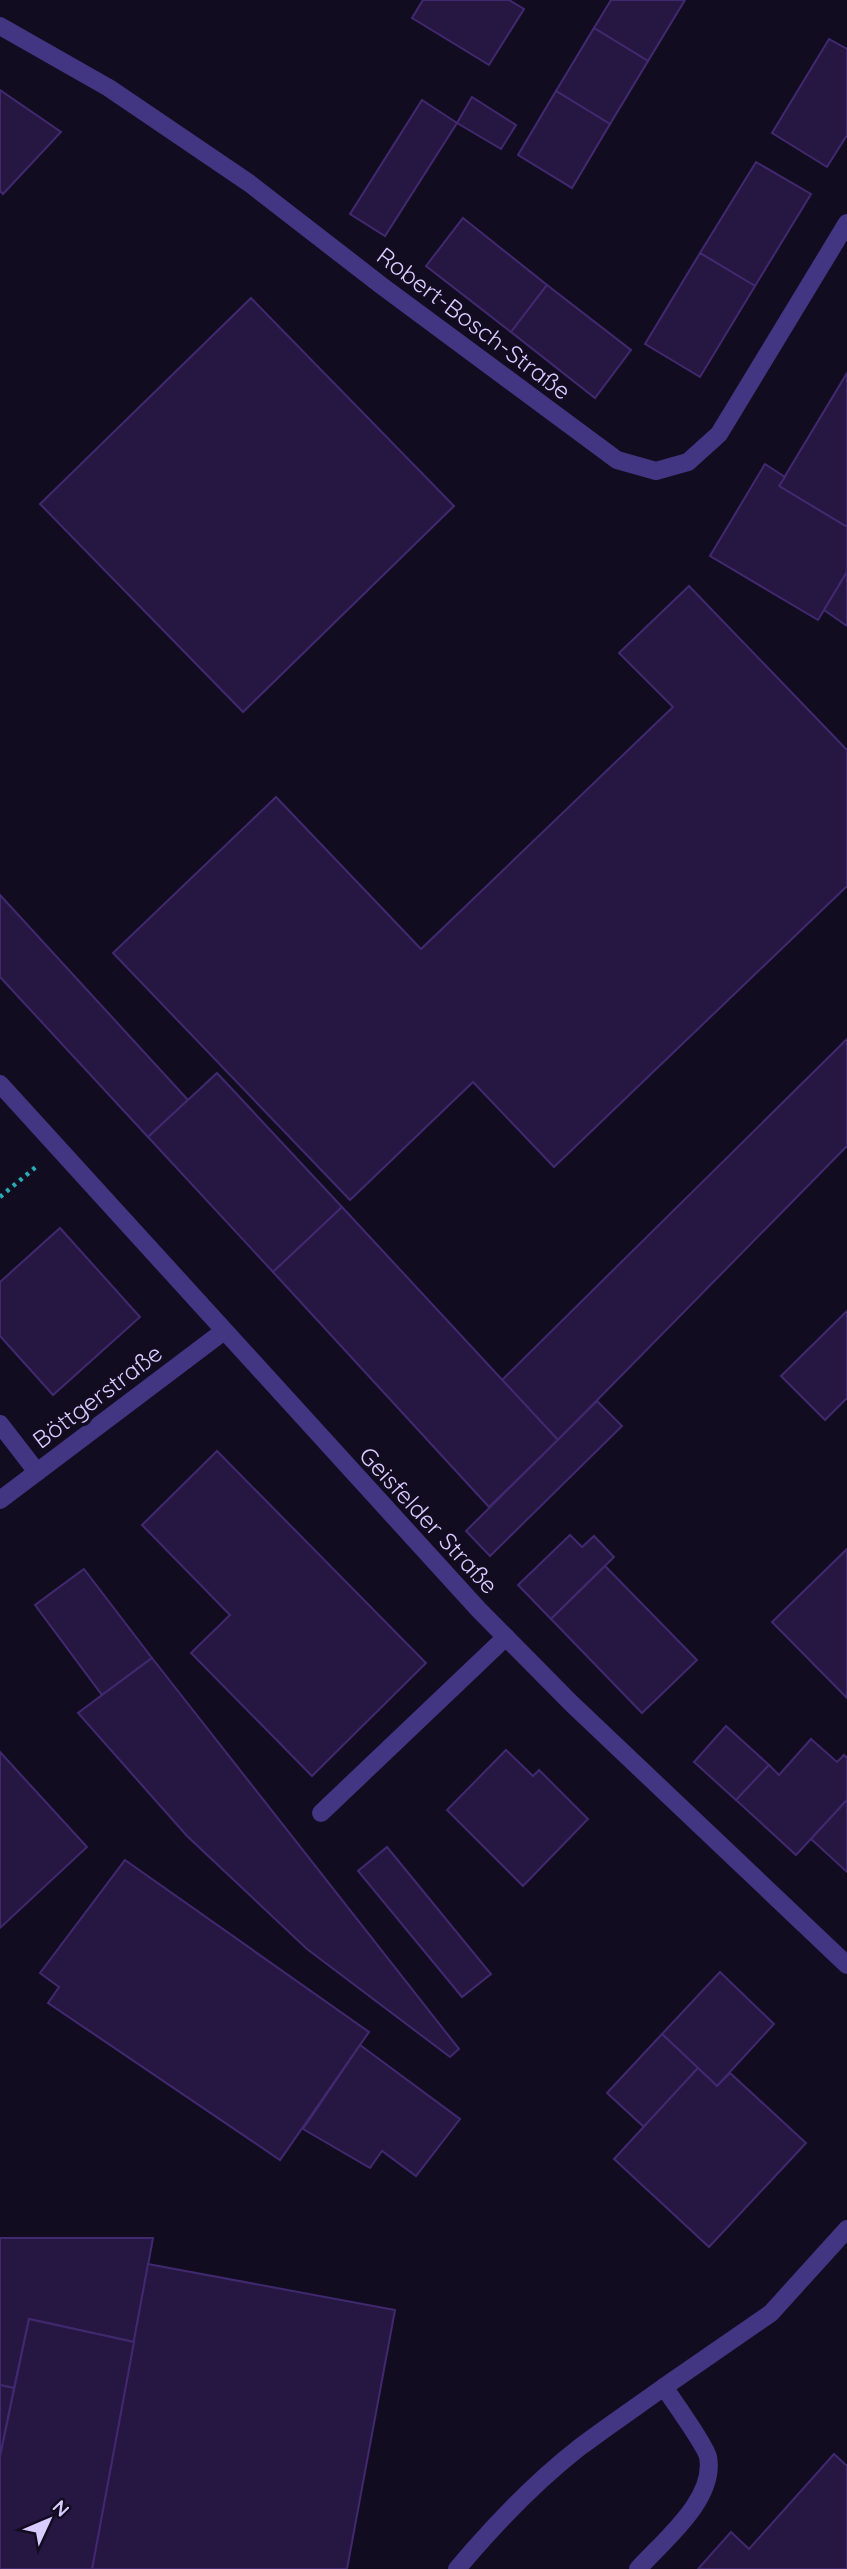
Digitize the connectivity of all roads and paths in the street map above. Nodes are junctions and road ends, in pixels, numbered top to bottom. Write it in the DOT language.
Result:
graph roads {
  1 [pos="0,26"];
  2 [pos="847,223"];
  3 [pos="0,1084"];
  4 [pos="59,1147"];
  5 [pos="0,1197"];
  6 [pos="224,1331"];
  7 [pos="0,1424"];
  8 [pos="37,1472"];
  9 [pos="0,1500"];
  10 [pos="506,1637"];
  11 [pos="321,1813"];
  12 [pos="847,1965"];
  13 [pos="847,2229"];
  14 [pos="664,2387"];
  15 [pos="457,2569"];
  16 [pos="638,2569"];
  1 -- 2 [label="street, Robert-Bosch-Straße"];
  3 -- 4 [label="street, Geisfelder Straße"];
  4 -- 5 [label="path"];
  4 -- 6 [label="street, Geisfelder Straße"];
  6 -- 8 [label="street, Böttgerstraße"];
  6 -- 10 [label="street, Geisfelder Straße"];
  7 -- 8 [label="street"];
  8 -- 9 [label="street, Böttgerstraße"];
  10 -- 11 [label="street"];
  10 -- 12 [label="street, Geisfelder Straße"];
  13 -- 14 [label="street"];
  14 -- 15 [label="street"];
  14 -- 16 [label="street"];
}
